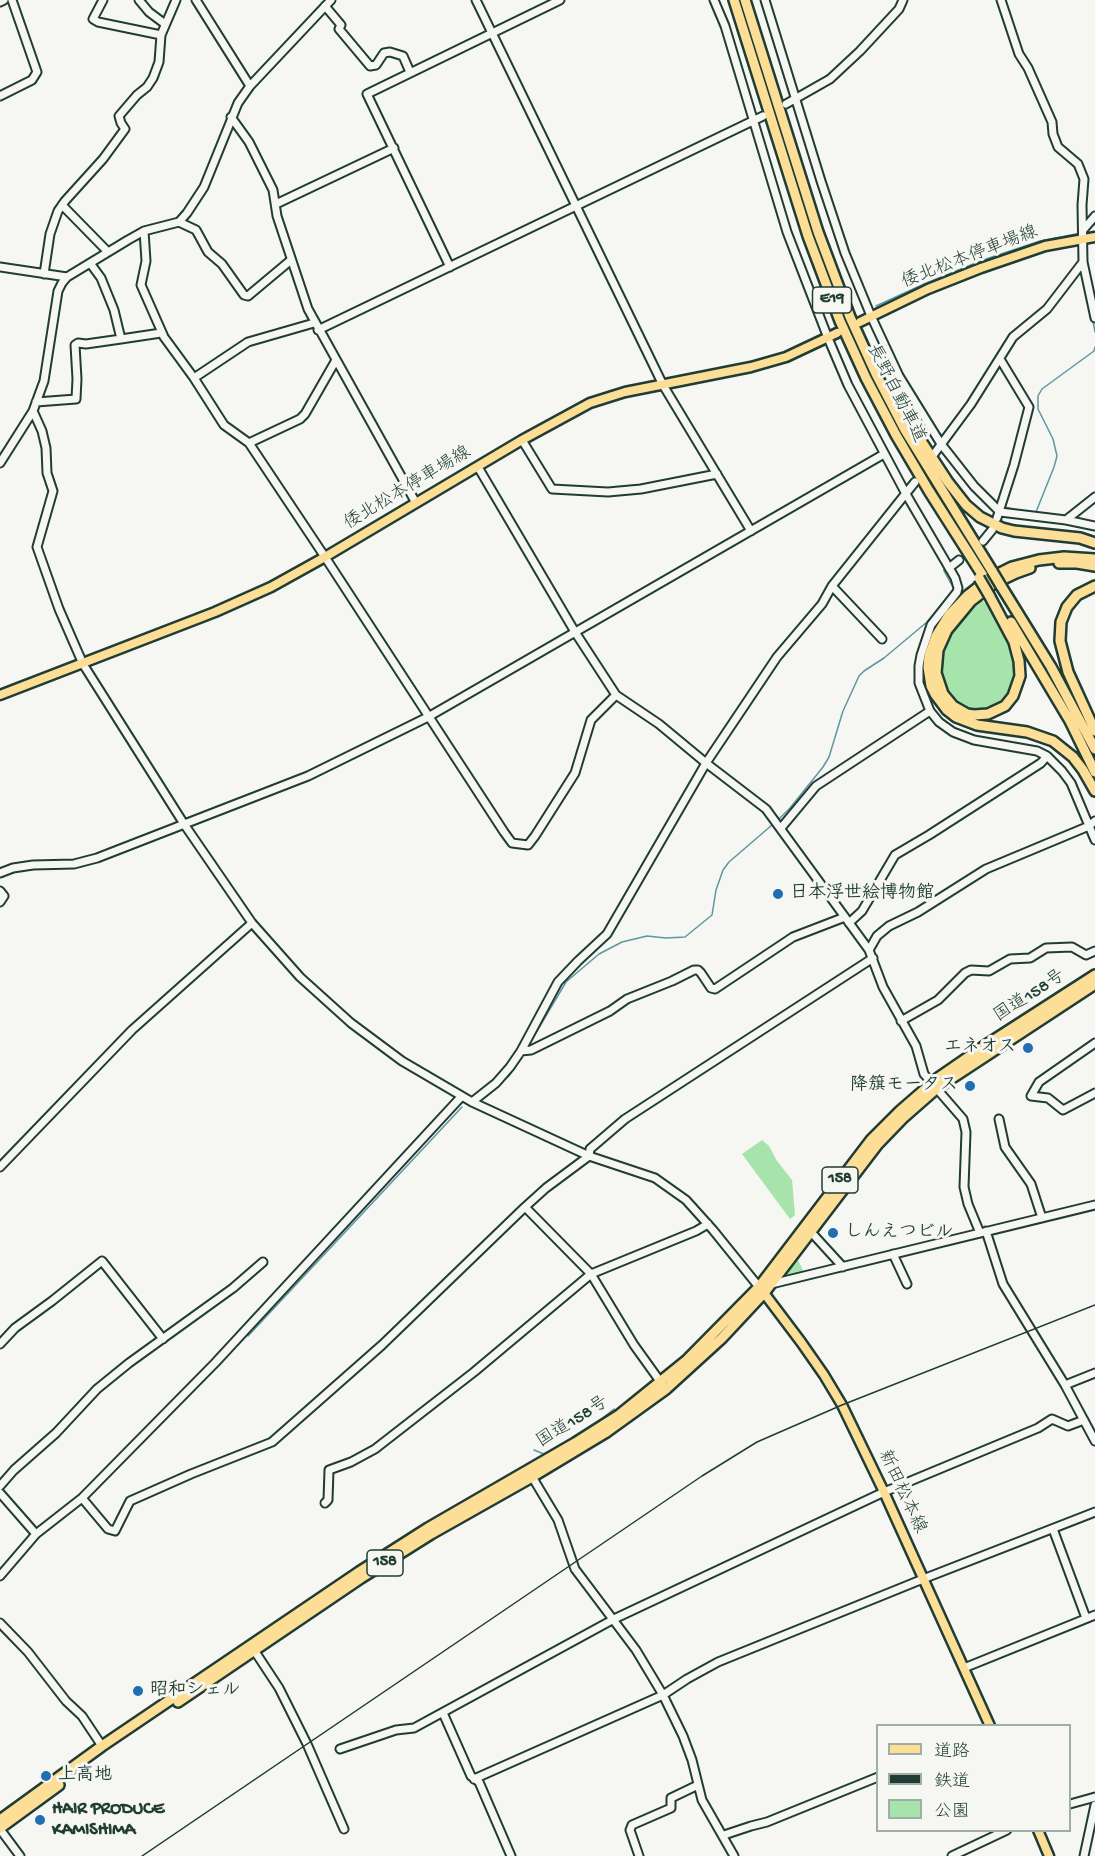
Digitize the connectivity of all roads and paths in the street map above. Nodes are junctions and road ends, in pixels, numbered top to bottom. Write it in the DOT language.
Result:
graph roads {
  1 [pos="4,0"];
  2 [pos="12,0"];
  3 [pos="103,0"];
  4 [pos="139,0"];
  5 [pos="176,0"];
  6 [pos="196,0"];
  7 [pos="476,0"];
  8 [pos="560,0"];
  9 [pos="714,0"];
  10 [pos="734,0"];
  11 [pos="745,0"];
  12 [pos="765,0"];
  13 [pos="903,0"];
  14 [pos="1001,0"];
  15 [pos="0,2"];
  16 [pos="328,3"];
  17 [pos="165,24"];
  18 [pos="493,34"];
  19 [pos="161,35"];
  20 [pos="410,72"];
  21 [pos="250,86"];
  22 [pos="0,96"];
  23 [pos="796,99"];
  24 [pos="786,104"];
  25 [pos="763,116"];
  26 [pos="231,117"];
  27 [pos="753,122"];
  28 [pos="394,148"];
  29 [pos="276,204"];
  30 [pos="63,205"];
  31 [pos="576,207"];
  32 [pos="1095,216"];
  33 [pos="179,222"];
  34 [pos="144,231"];
  35 [pos="1083,234"];
  36 [pos="1095,237"];
  37 [pos="108,252"];
  38 [pos="291,260"];
  39 [pos="1083,262"];
  40 [pos="90,263"];
  41 [pos="0,267"];
  42 [pos="450,267"];
  43 [pos="44,274"];
  44 [pos="67,277"];
  45 [pos="871,316"];
  46 [pos="1095,318"];
  47 [pos="860,322"];
  48 [pos="316,327"];
  49 [pos="161,333"];
  50 [pos="837,333"];
  51 [pos="828,338"];
  52 [pos="121,339"];
  53 [pos="864,349"];
  54 [pos="1000,359"];
  55 [pos="336,360"];
  56 [pos="194,378"];
  57 [pos="663,385"];
  58 [pos="36,402"];
  59 [pos="33,411"];
  60 [pos="522,440"];
  61 [pos="249,443"];
  62 [pos="941,444"];
  63 [pos="884,454"];
  64 [pos="934,454"];
  65 [pos="0,463"];
  66 [pos="478,467"];
  67 [pos="717,474"];
  68 [pos="915,482"];
  69 [pos="906,494"];
  70 [pos="1095,497"];
  71 [pos="416,503"];
  72 [pos="999,515"];
  73 [pos="1066,520"];
  74 [pos="1095,526"];
  75 [pos="992,530"];
  76 [pos="751,531"];
  77 [pos="983,541"];
  78 [pos="1095,543"];
  79 [pos="325,557"];
  80 [pos="1095,559"];
  81 [pos="959,560"];
  82 [pos="1095,566"];
  83 [pos="949,568"];
  84 [pos="984,575"];
  85 [pos="832,586"];
  86 [pos="1095,586"];
  87 [pos="991,594"];
  88 [pos="575,632"];
  89 [pos="882,639"];
  90 [pos="83,664"];
  91 [pos="0,694"];
  92 [pos="616,695"];
  93 [pos="930,711"];
  94 [pos="428,717"];
  95 [pos="1095,731"];
  96 [pos="1095,749"];
  97 [pos="1047,756"];
  98 [pos="706,763"];
  99 [pos="1095,772"];
  100 [pos="1095,791"];
  101 [pos="1092,823"];
  102 [pos="184,824"];
  103 [pos="781,828"];
  104 [pos="1095,840"];
  105 [pos="0,873"];
  106 [pos="0,891"];
  107 [pos="0,902"];
  108 [pos="847,920"];
  109 [pos="252,923"];
  110 [pos="1095,951"];
  111 [pos="871,954"];
  112 [pos="1095,975"];
  113 [pos="1095,984"];
  114 [pos="902,1021"];
  115 [pos="1095,1043"];
  116 [pos="521,1052"];
  117 [pos="934,1085"];
  118 [pos="1095,1093"];
  119 [pos="461,1097"];
  120 [pos="472,1102"];
  121 [pos="999,1119"];
  122 [pos="589,1156"];
  123 [pos="0,1167"];
  124 [pos="1095,1205"];
  125 [pos="525,1207"];
  126 [pos="1042,1218"];
  127 [pos="708,1224"];
  128 [pos="811,1232"];
  129 [pos="983,1232"];
  130 [pos="893,1254"];
  131 [pos="263,1262"];
  132 [pos="843,1267"];
  133 [pos="591,1274"];
  134 [pos="906,1284"];
  135 [pos="764,1288"];
  136 [pos="162,1339"];
  137 [pos="0,1344"];
  138 [pos="1095,1373"];
  139 [pos="663,1386"];
  140 [pos="1065,1386"];
  141 [pos="1084,1420"];
  142 [pos="1095,1441"];
  143 [pos="530,1474"];
  144 [pos="0,1486"];
  145 [pos="884,1492"];
  146 [pos="0,1493"];
  147 [pos="82,1498"];
  148 [pos="325,1503"];
  149 [pos="1095,1512"];
  150 [pos="1053,1529"];
  151 [pos="36,1534"];
  152 [pos="0,1576"];
  153 [pos="923,1579"];
  154 [pos="1095,1615"];
  155 [pos="1086,1618"];
  156 [pos="614,1620"];
  157 [pos="0,1623"];
  158 [pos="252,1648"];
  159 [pos="964,1668"];
  160 [pos="663,1695"];
  161 [pos="442,1713"];
  162 [pos="990,1724"];
  163 [pos="102,1746"];
  164 [pos="340,1749"];
  165 [pos="474,1779"];
  166 [pos="876,1779"];
  167 [pos="698,1785"];
  168 [pos="1095,1797"];
  169 [pos="1071,1804"];
  170 [pos="1095,1805"];
  171 [pos="0,1820"];
  172 [pos="0,1828"];
  173 [pos="344,1829"];
  174 [pos="1003,1832"];
  175 [pos="1039,1832"];
  176 [pos="724,1835"];
  177 [pos="21,1856"];
  178 [pos="511,1856"];
  179 [pos="639,1856"];
  180 [pos="734,1856"];
  181 [pos="952,1856"];
  182 [pos="1049,1856"];
  183 [pos="1084,1856"];
  1 -- 15 [label="street"];
  2 -- 22 [label="street"];
  3 -- 19 [label="street"];
  4 -- 17 [label="street"];
  5 -- 17 [label="street"];
  6 -- 21 [label="street"];
  7 -- 18 [label="street"];
  8 -- 18 [label="street"];
  9 -- 27 [label="street"];
  10 -- 84 [label="highway, 長野自動車道 / E19"];
  11 -- 53 [label="highway, 長野自動車道 / E19"];
  12 -- 23 [label="street"];
  13 -- 23 [label="street"];
  14 -- 35 [label="street"];
  16 -- 20 [label="street"];
  16 -- 21 [label="street"];
  17 -- 19 [label="street"];
  18 -- 20 [label="street"];
  18 -- 31 [label="street"];
  19 -- 30 [label="street"];
  20 -- 28 [label="street"];
  21 -- 26 [label="street"];
  23 -- 24 [label="street"];
  23 -- 45 [label="street"];
  25 -- 27 [label="street"];
  26 -- 29 [label="street"];
  26 -- 33 [label="street"];
  27 -- 31 [label="street"];
  27 -- 51 [label="street"];
  28 -- 29 [label="street"];
  28 -- 42 [label="street"];
  29 -- 38 [label="street"];
  30 -- 37 [label="street"];
  30 -- 43 [label="street"];
  31 -- 42 [label="street"];
  31 -- 57 [label="street"];
  32 -- 35 [label="street"];
  33 -- 34 [label="street"];
  33 -- 38 [label="street"];
  34 -- 37 [label="street"];
  34 -- 49 [label="street"];
  35 -- 36 [label="main road, 倭北松本停車場線"];
  35 -- 39 [label="street"];
  35 -- 45 [label="main road, 倭北松本停車場線"];
  37 -- 40 [label="street"];
  38 -- 48 [label="street"];
  39 -- 46 [label="street"];
  39 -- 54 [label="street"];
  40 -- 44 [label="street"];
  40 -- 52 [label="street"];
  41 -- 43 [label="street"];
  42 -- 48 [label="street"];
  43 -- 44 [label="street"];
  44 -- 58 [label="street"];
  45 -- 47 [label="main road, 倭北松本停車場線"];
  45 -- 62 [label="street"];
  48 -- 55 [label="street"];
  48 -- 56 [label="street"];
  49 -- 52 [label="street"];
  49 -- 56 [label="street"];
  50 -- 51 [label="main road, 倭北松本停車場線"];
  51 -- 57 [label="main road, 倭北松本停車場線"];
  51 -- 63 [label="street"];
  52 -- 58 [label="street"];
  53 -- 78 [label="highway"];
  53 -- 84 [label="highway, 長野自動車道 / E19"];
  54 -- 62 [label="street"];
  54 -- 72 [label="street"];
  55 -- 61 [label="street"];
  55 -- 71 [label="street"];
  56 -- 61 [label="street"];
  57 -- 60 [label="main road, 倭北松本停車場線"];
  57 -- 67 [label="street"];
  58 -- 59 [label="street"];
  59 -- 65 [label="street"];
  59 -- 90 [label="street"];
  60 -- 66 [label="main road, 倭北松本停車場線"];
  60 -- 67 [label="street"];
  61 -- 79 [label="street"];
  62 -- 64 [label="street"];
  62 -- 72 [label="street"];
  63 -- 69 [label="street"];
  63 -- 76 [label="street"];
  66 -- 71 [label="main road, 倭北松本停車場線"];
  66 -- 88 [label="street"];
  67 -- 76 [label="street"];
  68 -- 69 [label="street"];
  69 -- 83 [label="street"];
  69 -- 85 [label="street"];
  70 -- 73 [label="street"];
  71 -- 79 [label="main road, 倭北松本停車場線"];
  72 -- 73 [label="street"];
  73 -- 74 [label="street"];
  75 -- 77 [label="street"];
  76 -- 88 [label="street"];
  79 -- 90 [label="main road, 倭北松本停車場線"];
  79 -- 94 [label="street"];
  80 -- 100 [label="highway"];
  81 -- 83 [label="street"];
  82 -- 87 [label="highway"];
  83 -- 93 [label="street"];
  84 -- 87 [label="highway, 長野自動車道 / E19"];
  84 -- 96 [label="highway, 長野自動車道 / E19, bridge"];
  85 -- 89 [label="street"];
  85 -- 98 [label="street"];
  86 -- 95 [label="highway"];
  87 -- 99 [label="highway, 長野自動車道 / E19"];
  88 -- 92 [label="street"];
  88 -- 94 [label="street"];
  90 -- 91 [label="main road, 倭北松本停車場線"];
  90 -- 102 [label="street"];
  92 -- 94 [label="street"];
  92 -- 98 [label="street"];
  93 -- 97 [label="street"];
  93 -- 103 [label="street"];
  94 -- 102 [label="street"];
  97 -- 101 [label="street"];
  97 -- 108 [label="street"];
  98 -- 103 [label="street"];
  98 -- 116 [label="street"];
  101 -- 104 [label="street"];
  101 -- 111 [label="street"];
  102 -- 105 [label="street"];
  102 -- 109 [label="street"];
  103 -- 108 [label="street"];
  106 -- 107 [label="street"];
  108 -- 111 [label="street"];
  108 -- 116 [label="street"];
  109 -- 119 [label="street"];
  109 -- 123 [label="street"];
  110 -- 114 [label="street"];
  111 -- 114 [label="street"];
  111 -- 122 [label="street"];
  112 -- 117 [label="highway, 国道158号 / 158"];
  113 -- 117 [label="highway, 国道158号 / 158"];
  114 -- 117 [label="street"];
  115 -- 118 [label="street"];
  116 -- 120 [label="street"];
  117 -- 128 [label="highway, 国道158号 / 158"];
  117 -- 129 [label="street"];
  117 -- 135 [label="highway, 国道158号 / 158"];
  119 -- 120 [label="street"];
  119 -- 147 [label="street"];
  120 -- 122 [label="street"];
  121 -- 126 [label="street"];
  122 -- 125 [label="street"];
  122 -- 127 [label="street"];
  124 -- 126 [label="street"];
  125 -- 133 [label="street"];
  125 -- 147 [label="street"];
  126 -- 129 [label="street"];
  127 -- 133 [label="street"];
  127 -- 135 [label="street"];
  128 -- 132 [label="street"];
  128 -- 135 [label="highway, 国道158号 / 158"];
  129 -- 130 [label="street"];
  129 -- 140 [label="street"];
  130 -- 132 [label="street"];
  130 -- 134 [label="street"];
  131 -- 136 [label="street"];
  132 -- 135 [label="street"];
  133 -- 139 [label="street"];
  133 -- 148 [label="street"];
  135 -- 139 [label="highway, 国道158号 / 158"];
  135 -- 145 [label="main road, 新田松本線"];
  136 -- 137 [label="street"];
  136 -- 144 [label="street"];
  138 -- 140 [label="street"];
  139 -- 143 [label="highway, 国道158号 / 158"];
  140 -- 141 [label="street"];
  141 -- 142 [label="street"];
  141 -- 145 [label="street"];
  143 -- 156 [label="street"];
  143 -- 158 [label="highway, 国道158号 / 158"];
  145 -- 153 [label="main road, 新田松本線"];
  145 -- 156 [label="street"];
  146 -- 151 [label="street"];
  147 -- 151 [label="street"];
  149 -- 150 [label="street"];
  150 -- 153 [label="street"];
  150 -- 155 [label="street"];
  151 -- 152 [label="street"];
  153 -- 159 [label="main road, 新田松本線"];
  153 -- 160 [label="street"];
  154 -- 155 [label="street"];
  155 -- 159 [label="street"];
  156 -- 160 [label="street"];
  156 -- 161 [label="street"];
  157 -- 163 [label="street"];
  158 -- 163 [label="highway, 国道158号 / 158"];
  158 -- 172 [label="highway, 国道158号 / 158"];
  158 -- 173 [label="street"];
  159 -- 162 [label="main road, 新田松本線"];
  160 -- 165 [label="street"];
  160 -- 167 [label="street"];
  161 -- 164 [label="street"];
  161 -- 165 [label="street"];
  163 -- 171 [label="highway, 国道158号 / 158"];
  165 -- 178 [label="street"];
  166 -- 176 [label="street"];
  167 -- 176 [label="street"];
  167 -- 179 [label="street"];
  168 -- 169 [label="street"];
  170 -- 183 [label="street"];
  172 -- 177 [label="street"];
  174 -- 181 [label="street"];
  175 -- 182 [label="main road"];
  176 -- 180 [label="street"];
}
